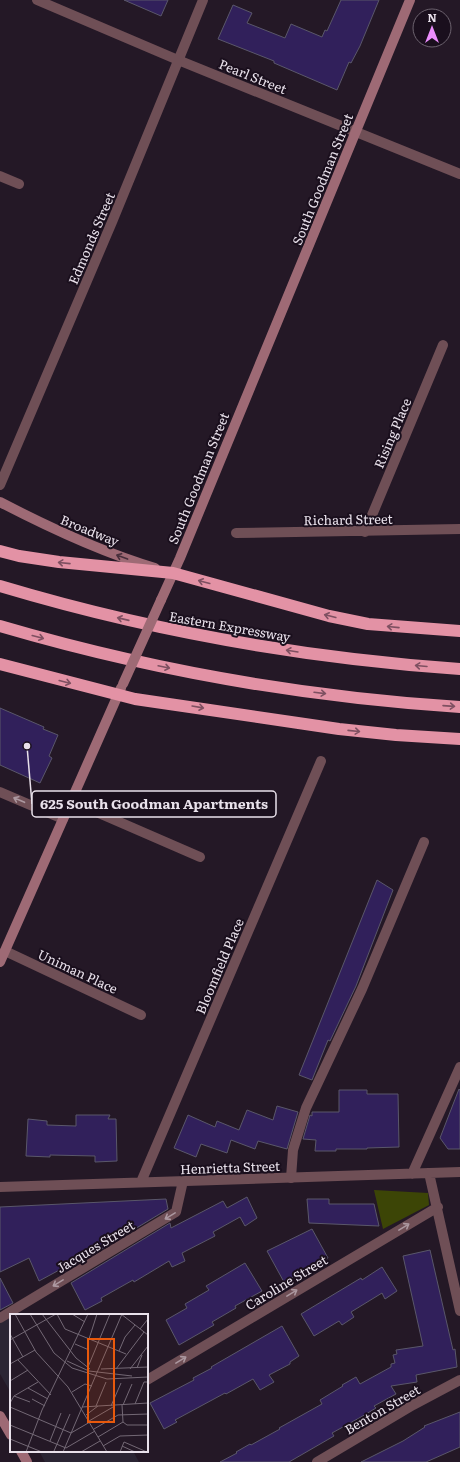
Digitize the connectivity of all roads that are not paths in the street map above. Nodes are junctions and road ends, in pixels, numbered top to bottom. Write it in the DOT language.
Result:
graph roads {
  1 [pos="37,0"];
  2 [pos="203,0"];
  3 [pos="410,0"];
  4 [pos="178,60"];
  5 [pos="355,131"];
  6 [pos="460,174"];
  7 [pos="0,176"];
  8 [pos="19,184"];
  9 [pos="443,345"];
  10 [pos="0,485"];
  11 [pos="0,502"];
  12 [pos="460,529"];
  13 [pos="365,532"];
  14 [pos="236,533"];
  15 [pos="0,551"];
  16 [pos="173,573"];
  17 [pos="0,586"];
  18 [pos="0,626"];
  19 [pos="460,632"];
  20 [pos="0,664"];
  21 [pos="460,669"];
  22 [pos="121,690"];
  23 [pos="460,707"];
  24 [pos="460,739"];
  25 [pos="321,761"];
  26 [pos="0,792"];
  27 [pos="71,801"];
  28 [pos="63,819"];
  29 [pos="424,842"];
  30 [pos="200,857"];
  31 [pos="5,951"];
  32 [pos="0,962"];
  33 [pos="141,1015"];
  34 [pos="460,1067"];
  35 [pos="460,1172"];
  36 [pos="412,1174"];
  37 [pos="429,1174"];
  38 [pos="291,1178"];
  39 [pos="183,1181"];
  40 [pos="141,1182"];
  41 [pos="0,1187"];
  42 [pos="438,1207"];
  43 [pos="460,1311"];
  44 [pos="0,1318"];
  45 [pos="148,1379"];
  46 [pos="460,1380"];
  47 [pos="0,1416"];
  48 [pos="10,1433"];
  49 [pos="317,1462"];
  1 -- 4 [label="street, Pearl Street"];
  2 -- 4 [label="street, Edmonds Street"];
  3 -- 5 [label="main road, South Goodman Street"];
  4 -- 5 [label="street, Pearl Street"];
  4 -- 10 [label="street, Edmonds Street"];
  5 -- 6 [label="street, Pearl Street"];
  5 -- 16 [label="main road, South Goodman Street"];
  7 -- 8 [label="street"];
  9 -- 13 [label="street, Rising Place"];
  16 -- 11 [label="main road, Broadway, one-way"];
  12 -- 13 [label="street, Richard Street"];
  13 -- 14 [label="street, Richard Street"];
  16 -- 15 [label="highway, one-way"];
  19 -- 16 [label="highway, one-way"];
  16 -- 22 [label="main road, South Goodman Street, bridge"];
  21 -- 17 [label="highway, Eastern Expressway, one-way"];
  18 -- 23 [label="highway, one-way"];
  20 -- 22 [label="highway, one-way"];
  22 -- 24 [label="highway, one-way"];
  22 -- 27 [label="main road, South Goodman Street"];
  25 -- 40 [label="street, Bloomfield Place"];
  28 -- 26 [label="street, one-way"];
  27 -- 28 [label="main road, South Goodman Street"];
  27 -- 30 [label="street"];
  28 -- 31 [label="main road, South Goodman Street"];
  29 -- 38 [label="street"];
  31 -- 32 [label="main road, South Goodman Street"];
  31 -- 33 [label="street, Uniman Place"];
  34 -- 36 [label="street"];
  35 -- 37 [label="street, Henrietta Street"];
  36 -- 37 [label="street, Henrietta Street"];
  36 -- 38 [label="street, Henrietta Street"];
  37 -- 42 [label="street"];
  38 -- 39 [label="street, Henrietta Street"];
  39 -- 40 [label="street, Henrietta Street"];
  39 -- 44 [label="street, Jacques Street, one-way"];
  40 -- 41 [label="street, Henrietta Street"];
  42 -- 43 [label="street"];
  45 -- 42 [label="street, Caroline Street, one-way"];
  46 -- 49 [label="street, Benton Street"];
  47 -- 48 [label="main road"];
}
